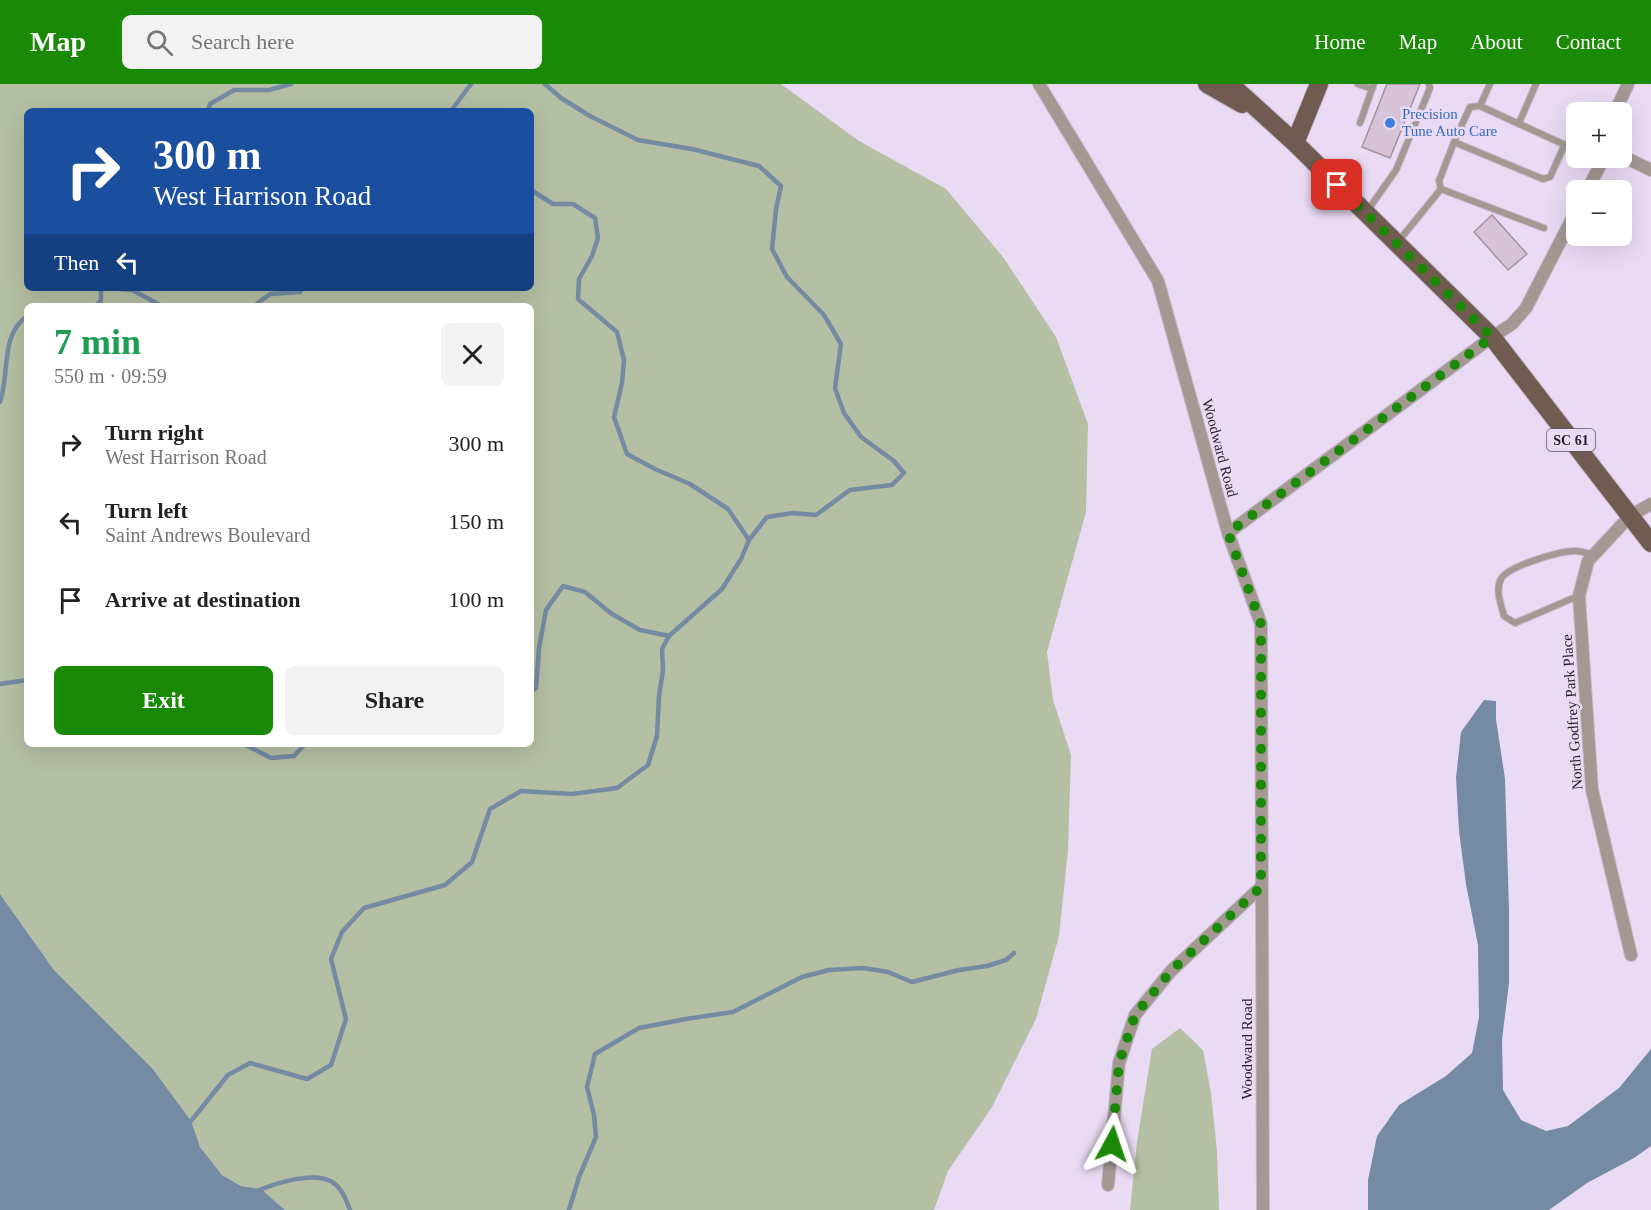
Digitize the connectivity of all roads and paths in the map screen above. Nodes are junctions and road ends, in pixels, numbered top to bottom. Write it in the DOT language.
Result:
graph roads {
  1 [pos="1039,84"];
  2 [pos="1207,84"];
  3 [pos="1230,84"];
  4 [pos="1319,84"];
  5 [pos="1358,84"];
  6 [pos="1429,84"];
  7 [pos="1490,84"];
  8 [pos="1536,84"];
  9 [pos="1628,84"];
  10 [pos="1373,86"];
  11 [pos="1620,102"];
  12 [pos="1480,105"];
  13 [pos="1264,117"];
  14 [pos="1360,123"];
  15 [pos="1519,123"];
  16 [pos="1454,142"];
  17 [pos="1295,143"];
  18 [pos="1565,144"];
  19 [pos="1632,161"];
  20 [pos="1651,170"];
  21 [pos="1441,189"];
  22 [pos="1366,213"];
  23 [pos="1544,228"];
  24 [pos="1566,230"];
  25 [pos="1397,243"];
  26 [pos="1492,337"];
  27 [pos="1651,504"];
  28 [pos="1630,516"];
  29 [pos="1228,533"];
  30 [pos="1651,543"];
  31 [pos="1593,555"];
  32 [pos="1579,596"];
  33 [pos="1261,887"];
  34 [pos="1631,955"];
  35 [pos="1108,1185"];
  36 [pos="1263,1210"];
  1 -- 29 [label="street, Woodward Road"];
  2 -- 13 [label="main road, SC 61"];
  3 -- 13 [label="main road, SC 61"];
  4 -- 17 [label="main road"];
  5 -- 10 [label="lane"];
  6 -- 22 [label="lane"];
  7 -- 12 [label="lane"];
  8 -- 15 [label="lane"];
  9 -- 11 [label="street"];
  10 -- 14 [label="lane"];
  12 -- 15 [label="lane"];
  12 -- 16 [label="lane"];
  13 -- 17 [label="main road, SC 61"];
  15 -- 18 [label="lane"];
  16 -- 18 [label="lane"];
  16 -- 21 [label="lane"];
  17 -- 22 [label="main road, SC 61"];
  19 -- 20 [label="street"];
  21 -- 23 [label="lane"];
  21 -- 25 [label="lane"];
  22 -- 25 [label="main road, SC 61"];
  24 -- 26 [label="street"];
  25 -- 26 [label="main road, SC 61"];
  26 -- 28 [label="main road, SC 61"];
  26 -- 29 [label="street"];
  27 -- 28 [label="street, North Godfrey Park Place"];
  28 -- 30 [label="main road, SC 61"];
  28 -- 31 [label="street, North Godfrey Park Place"];
  29 -- 33 [label="street, Woodward Road"];
  31 -- 32 [label="street, North Godfrey Park Place"];
  31 -- 32 [label="lane"];
  32 -- 34 [label="street, North Godfrey Park Place"];
  33 -- 35 [label="street"];
  33 -- 36 [label="street, Woodward Road"];
}
